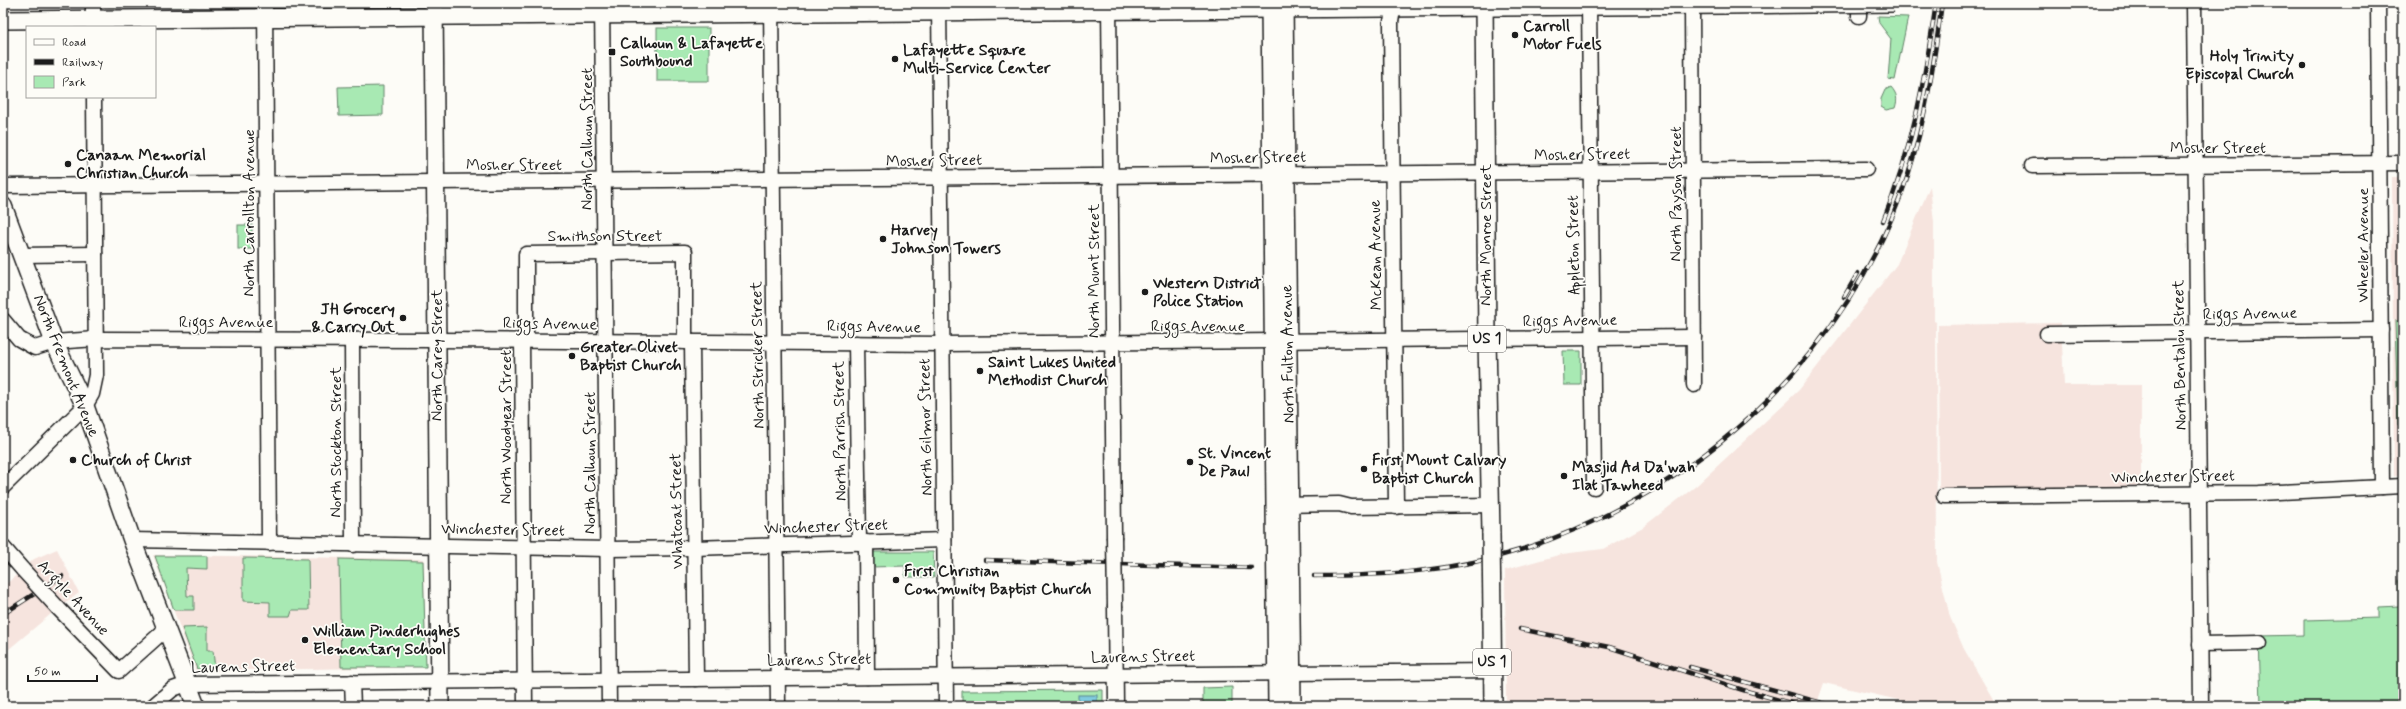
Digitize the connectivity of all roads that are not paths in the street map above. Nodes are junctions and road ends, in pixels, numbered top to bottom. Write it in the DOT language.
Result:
graph roads {
  1 [pos="93,3"];
  2 [pos="1894,3"];
  3 [pos="2194,3"];
  4 [pos="2378,3"];
  5 [pos="1692,4"];
  6 [pos="1780,4"];
  7 [pos="1484,5"];
  8 [pos="1589,5"];
  9 [pos="1277,6"];
  10 [pos="1393,6"];
  11 [pos="939,7"];
  12 [pos="1109,7"];
  13 [pos="1859,7"];
  14 [pos="771,8"];
  15 [pos="602,9"];
  16 [pos="434,10"];
  17 [pos="265,11"];
  18 [pos="3,20"];
  19 [pos="93,24"];
  20 [pos="94,98"];
  21 [pos="2380,163"];
  22 [pos="2403,163"];
  23 [pos="2195,165"];
  24 [pos="2032,166"];
  25 [pos="1866,169"];
  26 [pos="1693,170"];
  27 [pos="1590,172"];
  28 [pos="1486,173"];
  29 [pos="1392,174"];
  30 [pos="1278,175"];
  31 [pos="1110,177"];
  32 [pos="941,178"];
  33 [pos="773,180"];
  34 [pos="604,181"];
  35 [pos="436,183"];
  36 [pos="266,184"];
  37 [pos="95,185"];
  38 [pos="3,186"];
  39 [pos="3,206"];
  40 [pos="685,252"];
  41 [pos="604,253"];
  42 [pos="95,254"];
  43 [pos="526,254"];
  44 [pos="22,255"];
  45 [pos="3,320"];
  46 [pos="2381,330"];
  47 [pos="2197,332"];
  48 [pos="2048,334"];
  49 [pos="1694,337"];
  50 [pos="1592,338"];
  51 [pos="96,339"];
  52 [pos="267,339"];
  53 [pos="1487,339"];
  54 [pos="352,340"];
  55 [pos="437,340"];
  56 [pos="524,340"];
  57 [pos="1394,340"];
  58 [pos="606,341"];
  59 [pos="54,342"];
  60 [pos="688,342"];
  61 [pos="1280,342"];
  62 [pos="774,343"];
  63 [pos="856,343"];
  64 [pos="1112,343"];
  65 [pos="943,344"];
  66 [pos="1694,385"];
  67 [pos="86,406"];
  68 [pos="2403,486"];
  69 [pos="3,487"];
  70 [pos="2382,487"];
  71 [pos="1594,488"];
  72 [pos="2198,494"];
  73 [pos="1944,496"];
  74 [pos="1282,505"];
  75 [pos="1491,505"];
  76 [pos="1396,507"];
  77 [pos="132,540"];
  78 [pos="944,540"];
  79 [pos="862,542"];
  80 [pos="269,543"];
  81 [pos="353,545"];
  82 [pos="438,546"];
  83 [pos="776,546"];
  84 [pos="3,547"];
  85 [pos="524,548"];
  86 [pos="694,548"];
  87 [pos="608,549"];
  88 [pos="166,628"];
  89 [pos="2260,643"];
  90 [pos="2200,644"];
  91 [pos="1492,670"];
  92 [pos="1284,673"];
  93 [pos="1115,675"];
  94 [pos="946,676"];
  95 [pos="868,677"];
  96 [pos="778,678"];
  97 [pos="696,679"];
  98 [pos="609,680"];
  99 [pos="440,681"];
  100 [pos="525,681"];
  101 [pos="352,682"];
  102 [pos="187,684"];
  103 [pos="153,706"];
  104 [pos="196,706"];
  105 [pos="352,706"];
  106 [pos="440,706"];
  107 [pos="525,706"];
  108 [pos="609,706"];
  109 [pos="778,706"];
  110 [pos="946,706"];
  111 [pos="1116,706"];
  112 [pos="1277,706"];
  113 [pos="1292,706"];
  114 [pos="1492,706"];
  115 [pos="2200,706"];
  1 -- 19 [label="street"];
  2 -- 5 [label="main road, bridge"];
  3 -- 23 [label="street, North Bentalou Street"];
  4 -- 21 [label="street, Wheeler Avenue"];
  5 -- 8 [label="main road"];
  5 -- 26 [label="street, North Payson Street"];
  6 -- 13 [label="street"];
  7 -- 8 [label="main road"];
  7 -- 10 [label="main road"];
  7 -- 28 [label="main road, North Monroe Street / US 1"];
  8 -- 27 [label="street, Appleton Street"];
  9 -- 10 [label="main road"];
  9 -- 12 [label="main road"];
  9 -- 30 [label="main road, North Fulton Avenue"];
  10 -- 29 [label="street, McKean Avenue"];
  11 -- 12 [label="main road"];
  11 -- 14 [label="main road"];
  11 -- 32 [label="street, North Gilmor Street"];
  12 -- 31 [label="street, North Mount Street"];
  14 -- 15 [label="main road"];
  14 -- 33 [label="street, North Stricker Street"];
  15 -- 16 [label="main road"];
  15 -- 34 [label="street, North Calhoun Street"];
  16 -- 17 [label="main road"];
  16 -- 35 [label="main road, North Carey Street"];
  17 -- 19 [label="main road"];
  17 -- 36 [label="street, North Carrollton Avenue"];
  18 -- 19 [label="main road"];
  20 -- 37 [label="street"];
  21 -- 22 [label="street, Mosher Street"];
  21 -- 23 [label="street, Mosher Street"];
  21 -- 46 [label="street, Wheeler Avenue"];
  23 -- 24 [label="street, Mosher Street"];
  23 -- 47 [label="street, North Bentalou Street"];
  25 -- 26 [label="street, Mosher Street"];
  26 -- 27 [label="street, Mosher Street"];
  26 -- 49 [label="street, North Payson Street"];
  27 -- 28 [label="street, Mosher Street"];
  27 -- 50 [label="street, Appleton Street"];
  28 -- 29 [label="street, Mosher Street"];
  28 -- 53 [label="main road, North Monroe Street / US 1"];
  29 -- 30 [label="street, Mosher Street"];
  29 -- 57 [label="street, McKean Avenue"];
  30 -- 31 [label="street, Mosher Street"];
  30 -- 61 [label="main road, North Fulton Avenue"];
  31 -- 32 [label="street, Mosher Street"];
  31 -- 64 [label="street, North Mount Street"];
  32 -- 33 [label="street, Mosher Street"];
  32 -- 65 [label="street, North Gilmor Street"];
  33 -- 34 [label="street, Mosher Street"];
  33 -- 62 [label="street, North Stricker Street"];
  34 -- 35 [label="street, Mosher Street"];
  34 -- 41 [label="street, North Calhoun Street"];
  35 -- 36 [label="street, Mosher Street"];
  35 -- 55 [label="main road, North Carey Street"];
  36 -- 37 [label="street, Mosher Street"];
  36 -- 52 [label="street, North Carrollton Avenue"];
  37 -- 38 [label="street, Mosher Street"];
  37 -- 42 [label="street"];
  39 -- 44 [label="main road, North Fremont Avenue"];
  40 -- 41 [label="street, Smithson Street"];
  40 -- 60 [label="street, Whatcoat Street"];
  41 -- 43 [label="street, Smithson Street"];
  41 -- 58 [label="street, North Calhoun Street"];
  42 -- 44 [label="street"];
  42 -- 51 [label="street"];
  43 -- 56 [label="street, North Woodyear Street"];
  44 -- 59 [label="main road, North Fremont Avenue"];
  45 -- 59 [label="street, Riggs Avenue"];
  46 -- 47 [label="street, Riggs Avenue"];
  46 -- 70 [label="street, Wheeler Avenue"];
  47 -- 48 [label="street, Riggs Avenue"];
  47 -- 72 [label="street, North Bentalou Street"];
  49 -- 50 [label="street, Riggs Avenue"];
  49 -- 66 [label="street, North Payson Street"];
  50 -- 53 [label="street, Riggs Avenue"];
  50 -- 71 [label="street, Appleton Street"];
  51 -- 52 [label="street, Riggs Avenue"];
  51 -- 59 [label="street, Riggs Avenue"];
  51 -- 67 [label="street"];
  52 -- 54 [label="street, Riggs Avenue"];
  52 -- 80 [label="street, North Carrollton Avenue"];
  53 -- 57 [label="street, Riggs Avenue"];
  53 -- 75 [label="main road, North Monroe Street / US 1"];
  54 -- 55 [label="street, Riggs Avenue"];
  54 -- 81 [label="street, North Stockton Street"];
  55 -- 56 [label="street, Riggs Avenue"];
  55 -- 82 [label="main road, North Carey Street"];
  56 -- 58 [label="street, Riggs Avenue"];
  56 -- 85 [label="street, North Woodyear Street"];
  57 -- 61 [label="street, Riggs Avenue"];
  57 -- 76 [label="street, McKean Avenue"];
  58 -- 60 [label="street, Riggs Avenue"];
  58 -- 87 [label="street, North Calhoun Street"];
  59 -- 67 [label="main road, North Fremont Avenue"];
  60 -- 62 [label="street, Riggs Avenue"];
  60 -- 86 [label="street, Whatcoat Street"];
  61 -- 64 [label="street, Riggs Avenue"];
  61 -- 74 [label="main road, North Fulton Avenue"];
  62 -- 63 [label="street, Riggs Avenue"];
  62 -- 83 [label="street, North Stricker Street"];
  63 -- 65 [label="street, Riggs Avenue"];
  63 -- 79 [label="street, North Parrish Street"];
  64 -- 65 [label="street, Riggs Avenue"];
  64 -- 93 [label="street, North Mount Street, bridge"];
  65 -- 78 [label="street, North Gilmor Street"];
  67 -- 69 [label="street"];
  67 -- 77 [label="main road, North Fremont Avenue"];
  68 -- 70 [label="street, Winchester Street"];
  70 -- 72 [label="street, Winchester Street"];
  72 -- 73 [label="street, Winchester Street"];
  72 -- 90 [label="street, North Bentalou Street"];
  74 -- 76 [label="street"];
  74 -- 92 [label="main road, North Fulton Avenue"];
  75 -- 76 [label="street"];
  75 -- 91 [label="main road, North Monroe Street / US 1, bridge"];
  77 -- 80 [label="street, Winchester Street"];
  77 -- 88 [label="main road, North Fremont Avenue"];
  78 -- 79 [label="street, Winchester Street"];
  78 -- 94 [label="street, North Gilmor Street"];
  79 -- 83 [label="street, Winchester Street"];
  79 -- 95 [label="street, North Parrish Street"];
  80 -- 81 [label="street, Winchester Street"];
  81 -- 82 [label="street, Winchester Street"];
  82 -- 85 [label="street, Winchester Street"];
  82 -- 99 [label="main road, North Carey Street"];
  83 -- 86 [label="street, Winchester Street"];
  83 -- 96 [label="street, North Stricker Street"];
  84 -- 88 [label="street, Argyle Avenue, bridge"];
  85 -- 87 [label="street, Winchester Street"];
  85 -- 100 [label="street, North Woodyear Street"];
  86 -- 87 [label="street, Winchester Street"];
  86 -- 97 [label="street, Whatcoat Street"];
  87 -- 98 [label="street, North Calhoun Street"];
  88 -- 102 [label="main road, North Fremont Avenue"];
  89 -- 90 [label="street"];
  90 -- 115 [label="street, North Bentalou Street"];
  91 -- 92 [label="street, Laurens Street"];
  91 -- 114 [label="main road, North Monroe Street / US 1"];
  92 -- 93 [label="street, Laurens Street"];
  92 -- 112 [label="main road, North Fulton Avenue"];
  92 -- 113 [label="main road, North Fulton Avenue"];
  93 -- 94 [label="street, Laurens Street"];
  93 -- 111 [label="street, North Mount Street"];
  94 -- 95 [label="street, Laurens Street"];
  94 -- 110 [label="street, North Gilmor Street"];
  95 -- 96 [label="street, Laurens Street"];
  96 -- 97 [label="street, Laurens Street"];
  96 -- 109 [label="street, North Stricker Street"];
  97 -- 98 [label="street, Laurens Street"];
  98 -- 100 [label="street, Laurens Street"];
  98 -- 108 [label="street, North Calhoun Street"];
  99 -- 100 [label="street, Laurens Street"];
  99 -- 101 [label="street, Laurens Street"];
  99 -- 106 [label="main road, North Carey Street"];
  100 -- 107 [label="street, North Woodyear Street"];
  101 -- 102 [label="street, Laurens Street"];
  101 -- 105 [label="street"];
  102 -- 103 [label="street, Laurens Street"];
  102 -- 104 [label="main road, North Fremont Avenue"];
}
